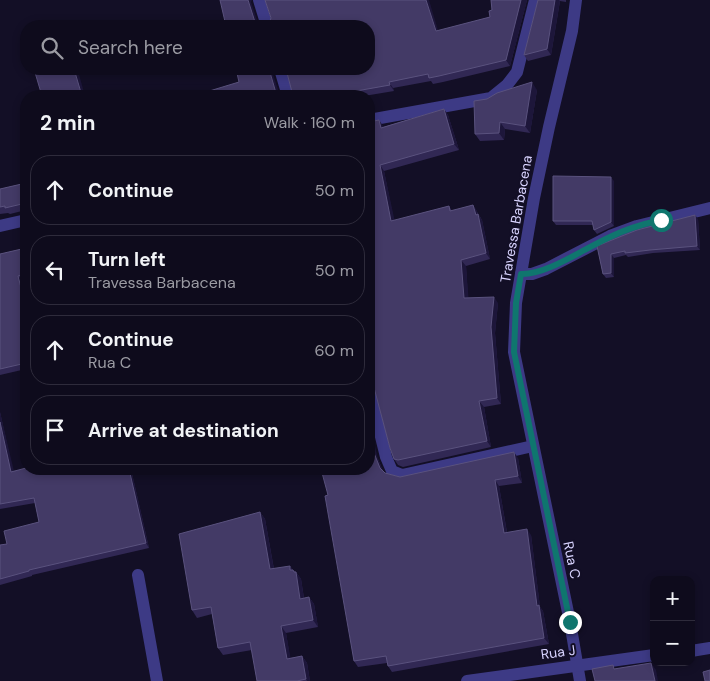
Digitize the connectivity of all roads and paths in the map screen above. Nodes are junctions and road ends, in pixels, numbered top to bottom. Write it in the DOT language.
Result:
graph roads {
  1 [pos="259,0"];
  2 [pos="535,0"];
  3 [pos="576,0"];
  4 [pos="265,20"];
  5 [pos="282,75"];
  6 [pos="286,90"];
  7 [pos="375,119"];
  8 [pos="710,208"];
  9 [pos="20,221"];
  10 [pos="0,226"];
  11 [pos="521,274"];
  12 [pos="375,412"];
  13 [pos="533,446"];
  14 [pos="138,575"];
  15 [pos="710,648"];
  16 [pos="695,650"];
  17 [pos="650,656"];
  18 [pos="577,665"];
  19 [pos="157,681"];
  20 [pos="467,681"];
  21 [pos="580,681"];
  1 -- 4 [label="street"];
  2 -- 7 [label="street"];
  3 -- 11 [label="street, Travessa Barbacena"];
  5 -- 6 [label="street"];
  8 -- 11 [label="street"];
  9 -- 10 [label="street"];
  11 -- 13 [label="street, Travessa Barbacena"];
  12 -- 13 [label="street"];
  13 -- 18 [label="street, Rua C"];
  14 -- 19 [label="street"];
  15 -- 16 [label="street"];
  17 -- 18 [label="street, Rua J"];
  18 -- 20 [label="street, Rua J"];
  18 -- 21 [label="street, Rua C"];
}
